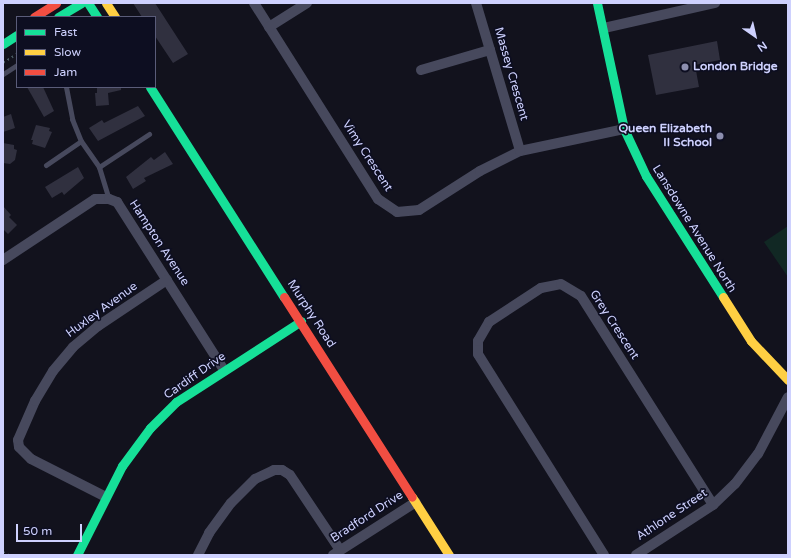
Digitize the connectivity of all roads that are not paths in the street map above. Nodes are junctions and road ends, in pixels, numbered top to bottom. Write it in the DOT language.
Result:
graph roads {
  1 [pos="56,3"];
  2 [pos="81,3"];
  3 [pos="88,3"];
  4 [pos="106,3"];
  5 [pos="254,3"];
  6 [pos="307,3"];
  7 [pos="476,3"];
  8 [pos="597,3"];
  9 [pos="715,3"];
  10 [pos="36,16"];
  11 [pos="60,16"];
  12 [pos="96,16"];
  13 [pos="114,16"];
  14 [pos="269,27"];
  15 [pos="604,28"];
  16 [pos="16,36"];
  17 [pos="3,44"];
  18 [pos="490,50"];
  19 [pos="16,67"];
  20 [pos="422,70"];
  21 [pos="3,74"];
  22 [pos="66,88"];
  23 [pos="151,88"];
  24 [pos="624,128"];
  25 [pos="149,134"];
  26 [pos="81,141"];
  27 [pos="520,151"];
  28 [pos="46,166"];
  29 [pos="99,167"];
  30 [pos="109,199"];
  31 [pos="3,260"];
  32 [pos="167,280"];
  33 [pos="301,321"];
  34 [pos="224,370"];
  35 [pos="788,380"];
  36 [pos="788,397"];
  37 [pos="106,497"];
  38 [pos="416,502"];
  39 [pos="713,505"];
  40 [pos="336,552"];
  41 [pos="77,555"];
  42 [pos="198,555"];
  43 [pos="449,555"];
  44 [pos="604,555"];
  45 [pos="636,555"];
  1 -- 10 [label="street"];
  2 -- 11 [label="street"];
  3 -- 12 [label="street"];
  4 -- 13 [label="street"];
  5 -- 14 [label="street, Vimy Crescent"];
  6 -- 14 [label="street"];
  7 -- 18 [label="street, Massey Crescent"];
  8 -- 15 [label="street, Lansdowne Avenue North"];
  9 -- 15 [label="street"];
  14 -- 27 [label="street, Vimy Crescent"];
  15 -- 24 [label="street, Lansdowne Avenue North"];
  16 -- 17 [label="street"];
  18 -- 20 [label="street"];
  18 -- 27 [label="street, Massey Crescent"];
  19 -- 21 [label="lane"];
  22 -- 26 [label="lane"];
  23 -- 33 [label="street, Murphy Road"];
  24 -- 27 [label="street, Vimy Crescent"];
  24 -- 35 [label="street, Lansdowne Avenue North"];
  25 -- 29 [label="lane"];
  26 -- 28 [label="lane"];
  26 -- 29 [label="lane"];
  29 -- 30 [label="lane"];
  30 -- 31 [label="street, Hampton Avenue"];
  30 -- 32 [label="street, Hampton Avenue"];
  32 -- 34 [label="street, Hampton Avenue"];
  32 -- 37 [label="street, Huxley Avenue"];
  33 -- 34 [label="street, Cardiff Drive"];
  33 -- 38 [label="street, Murphy Road"];
  34 -- 37 [label="street, Cardiff Drive"];
  36 -- 39 [label="street, Athlone Street"];
  37 -- 41 [label="street, Cardiff Drive"];
  38 -- 40 [label="street, Bradford Drive"];
  38 -- 43 [label="street, Murphy Road"];
  39 -- 44 [label="street, Grey Crescent"];
  39 -- 45 [label="street, Athlone Street"];
  40 -- 42 [label="street"];
}
